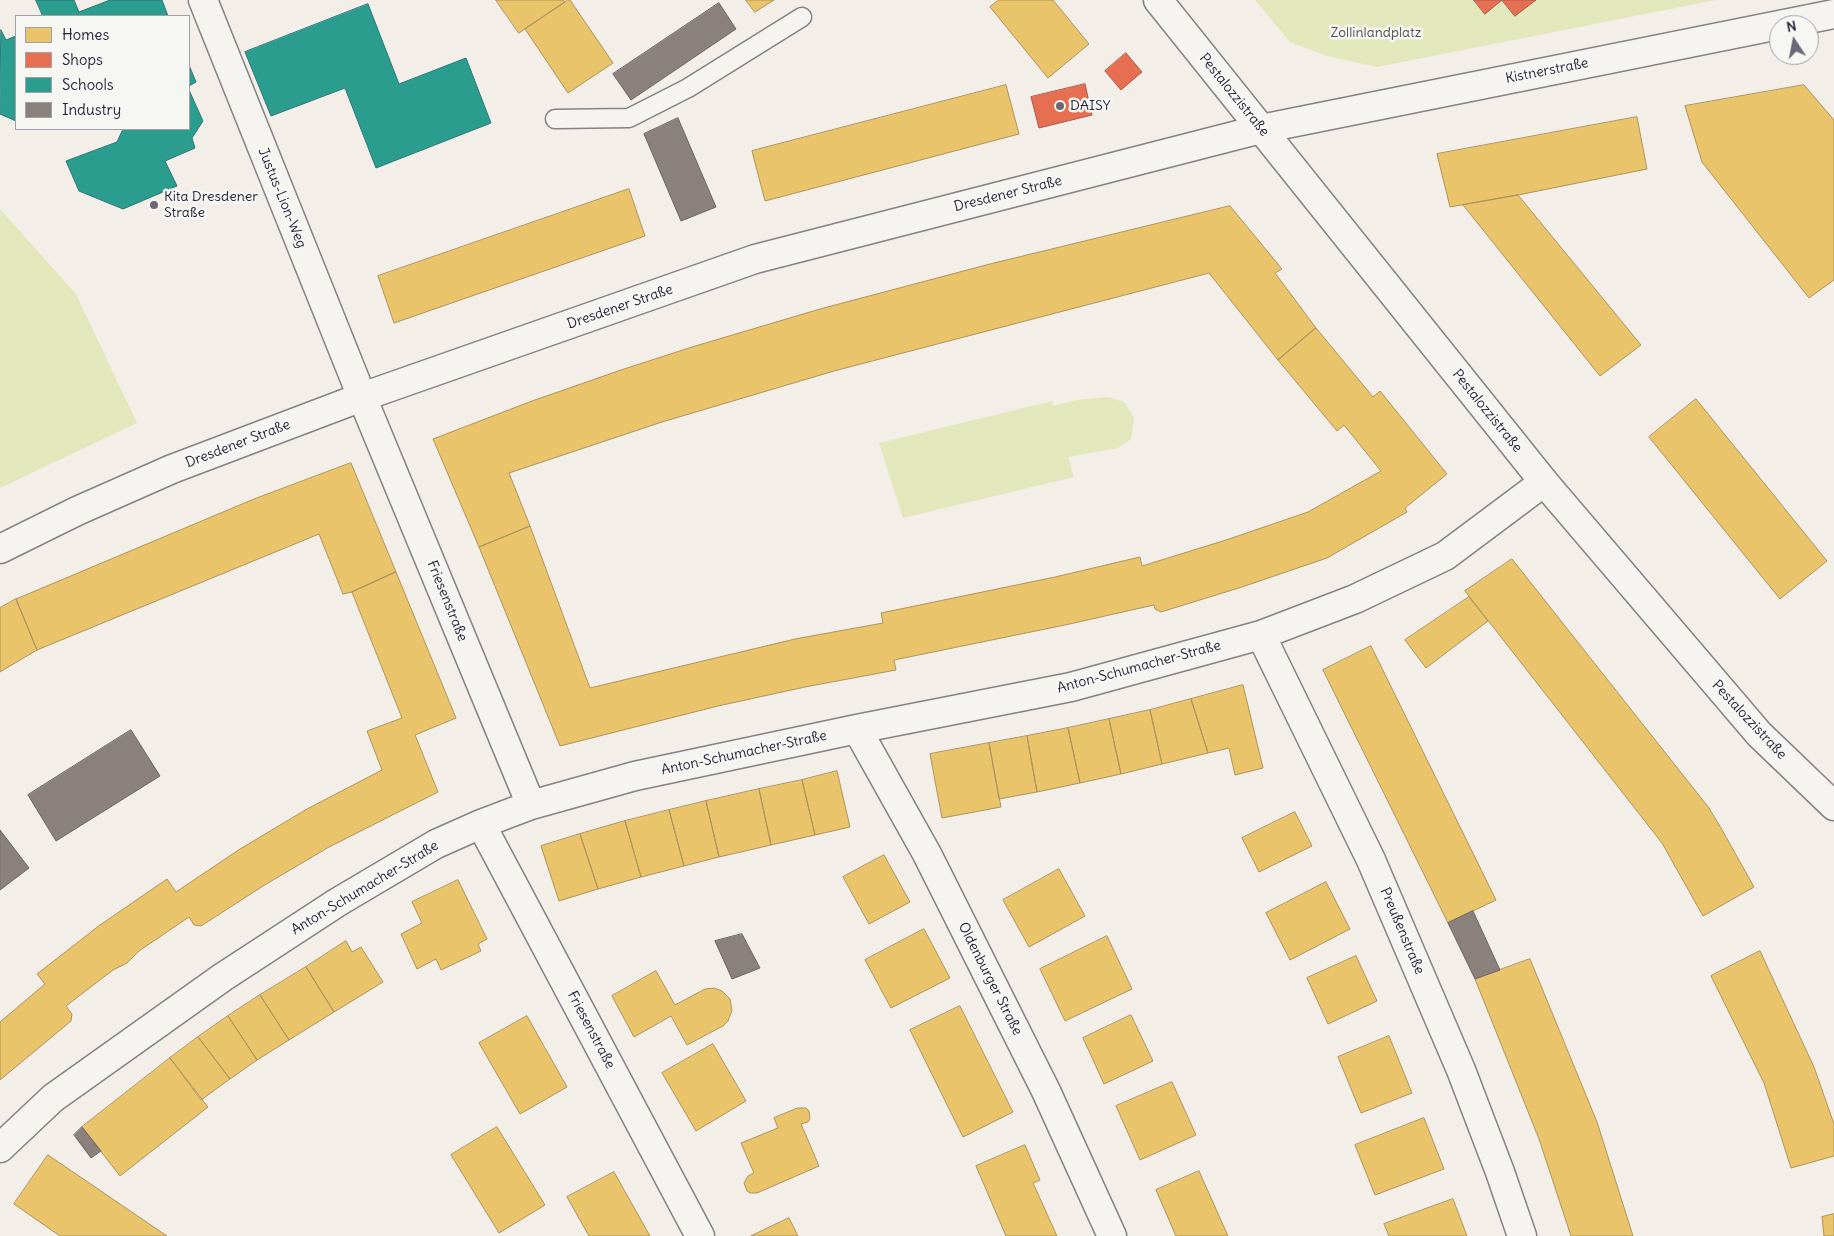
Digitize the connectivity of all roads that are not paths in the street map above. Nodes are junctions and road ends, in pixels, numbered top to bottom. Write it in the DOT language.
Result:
graph roads {
  1 [pos="202,0"];
  2 [pos="1158,0"];
  3 [pos="1834,14"];
  4 [pos="802,16"];
  5 [pos="555,119"];
  6 [pos="1261,129"];
  7 [pos="362,397"];
  8 [pos="1544,482"];
  9 [pos="0,549"];
  10 [pos="1261,635"];
  11 [pos="856,729"];
  12 [pos="531,805"];
  13 [pos="1834,806"];
  14 [pos="481,824"];
  15 [pos="0,1148"];
  16 [pos="700,1236"];
  17 [pos="1112,1236"];
  18 [pos="1522,1236"];
  1 -- 7 [label="street, Justus-Lion-Weg"];
  2 -- 6 [label="street, Pestalozzistraße"];
  3 -- 6 [label="street, Kistnerstraße"];
  4 -- 5 [label="lane"];
  6 -- 7 [label="street, Dresdener Straße"];
  6 -- 8 [label="street, Pestalozzistraße"];
  7 -- 9 [label="street, Dresdener Straße"];
  7 -- 12 [label="street, Friesenstraße"];
  8 -- 10 [label="street, Anton-Schumacher-Straße"];
  8 -- 13 [label="street, Pestalozzistraße"];
  10 -- 11 [label="street, Anton-Schumacher-Straße"];
  10 -- 18 [label="street, Preußenstraße"];
  11 -- 12 [label="street, Anton-Schumacher-Straße"];
  11 -- 17 [label="street, Oldenburger Straße"];
  12 -- 14 [label="street, Anton-Schumacher-Straße"];
  14 -- 15 [label="street, Anton-Schumacher-Straße"];
  14 -- 16 [label="street, Friesenstraße"];
}
